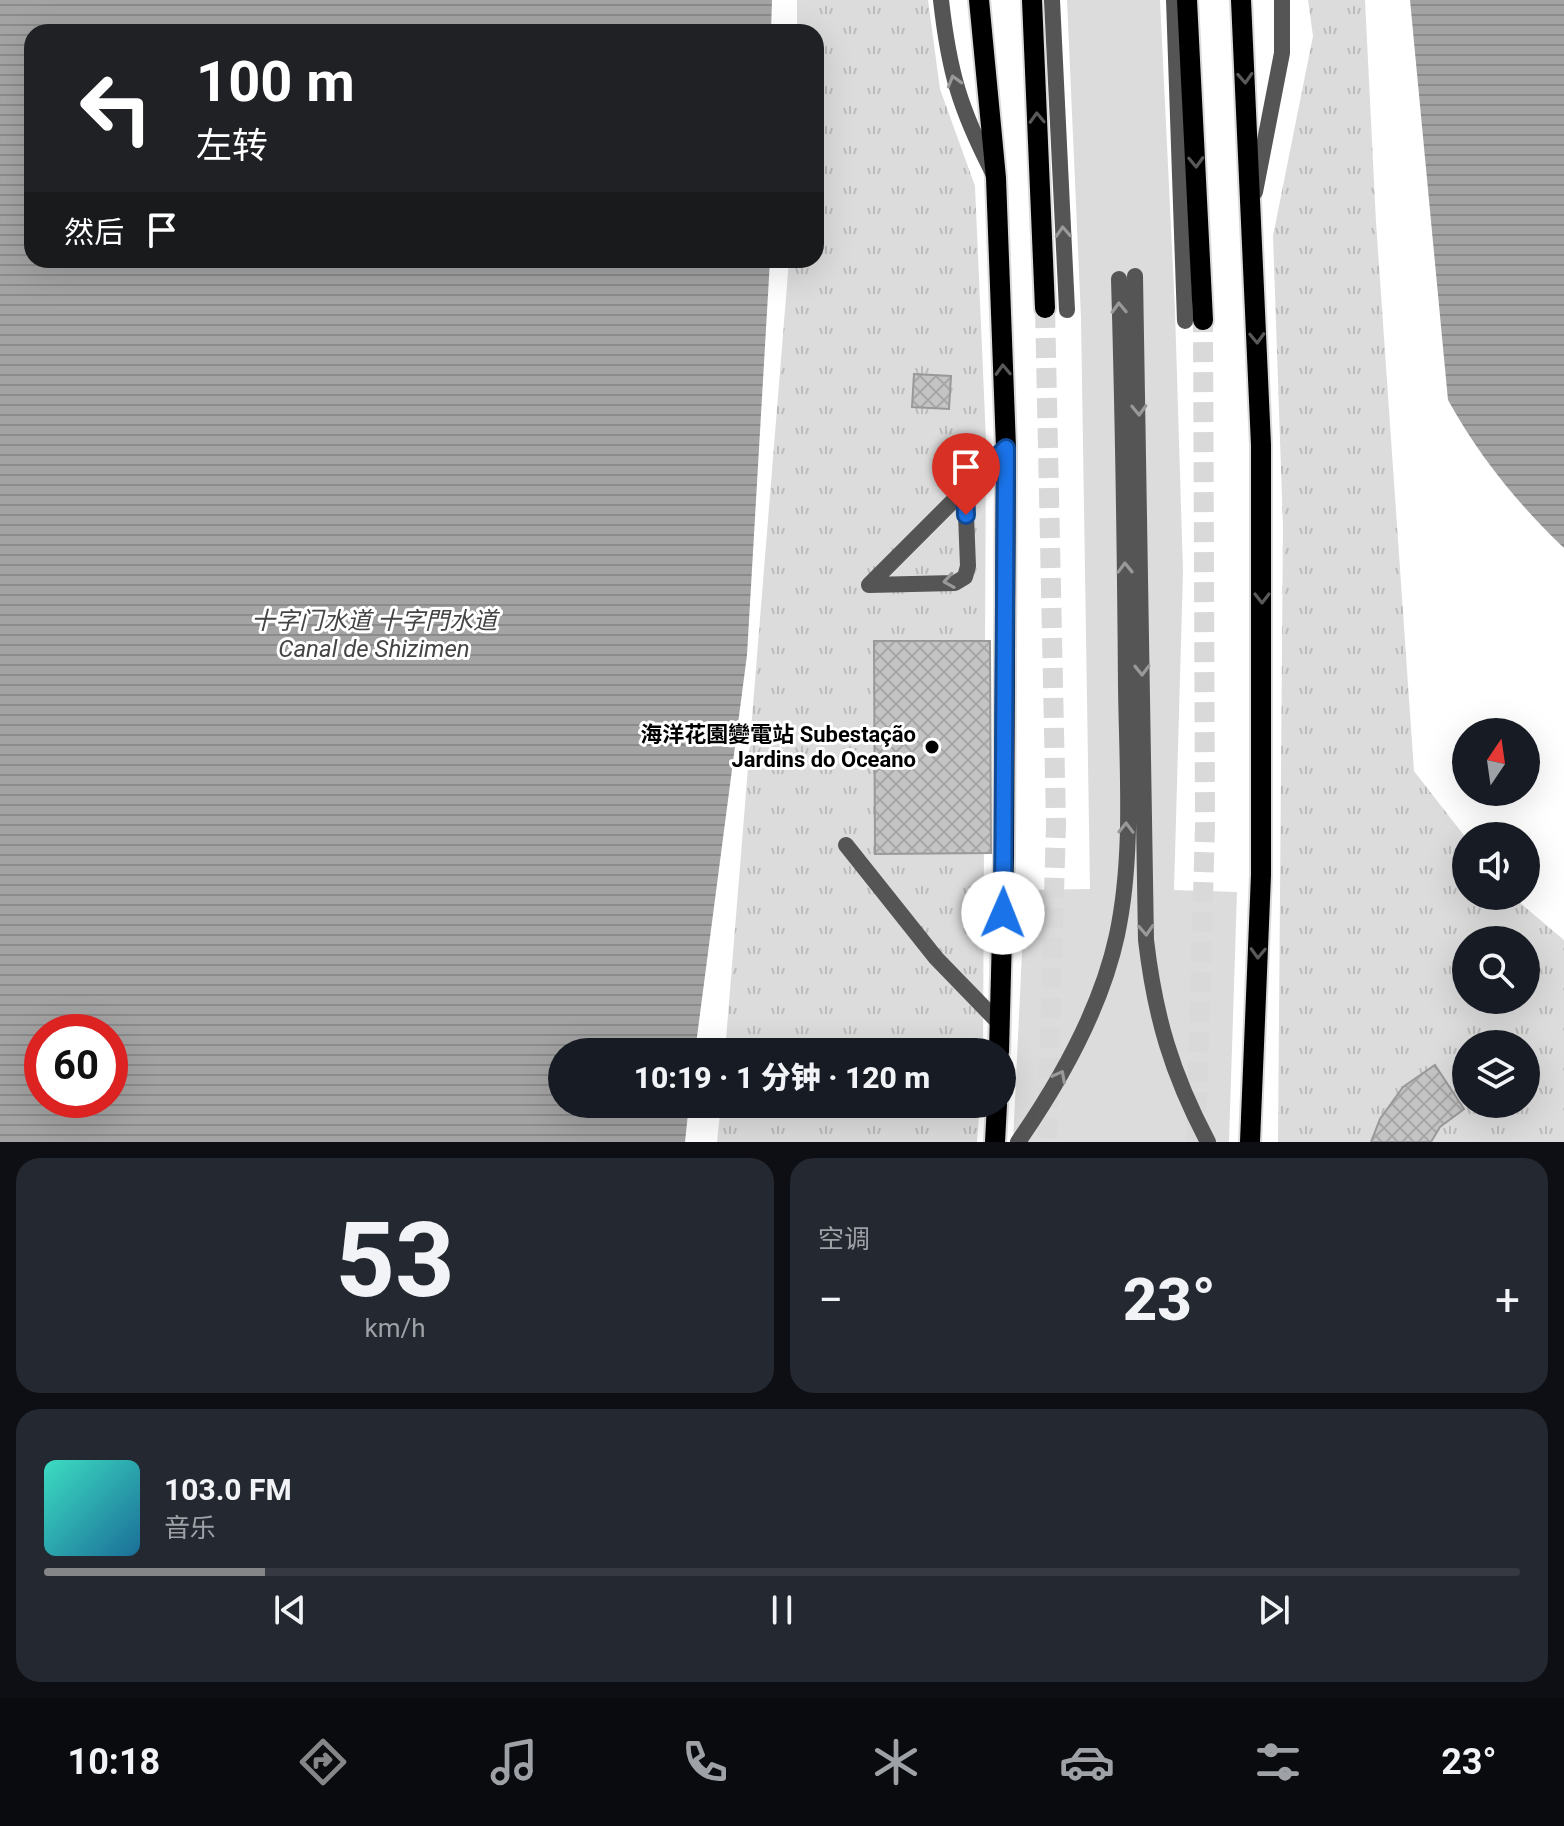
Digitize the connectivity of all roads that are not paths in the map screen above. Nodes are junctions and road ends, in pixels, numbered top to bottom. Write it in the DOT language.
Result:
graph roads {
  1 [pos="941,0"];
  2 [pos="979,0"];
  3 [pos="1032,0"];
  4 [pos="1052,0"];
  5 [pos="1174,0"];
  6 [pos="1187,0"];
  7 [pos="1241,0"];
  8 [pos="1282,0"];
  9 [pos="996,178"];
  10 [pos="1251,206"];
  11 [pos="1045,308"];
  12 [pos="1067,310"];
  13 [pos="1194,320"];
  14 [pos="1006,448"];
  15 [pos="965,489"];
  16 [pos="846,845"];
  17 [pos="1001,1025"];
  18 [pos="1000,1038"];
  19 [pos="1253,1067"];
  20 [pos="996,1118"];
  21 [pos="995,1142"];
  22 [pos="1018,1142"];
  23 [pos="1208,1142"];
  24 [pos="1250,1142"];
  25 [pos="1257,1142"];
  9 -- 1 [label="lane, one-way"];
  2 -- 9 [label="main road"];
  11 -- 3 [label="main road, one-way"];
  12 -- 4 [label="lane, one-way"];
  5 -- 13 [label="lane"];
  6 -- 13 [label="main road, one-way"];
  7 -- 10 [label="main road, one-way"];
  8 -- 10 [label="lane"];
  14 -- 9 [label="main road, one-way"];
  10 -- 19 [label="main road, one-way"];
  14 -- 15 [label="lane"];
  14 -- 17 [label="main road"];
  15 -- 15 [label="lane, one-way"];
  16 -- 17 [label="lane"];
  17 -- 18 [label="main road"];
  19 -- 24 [label="main road"];
  19 -- 25 [label="main road"];
  20 -- 21 [label="main road"];
  22 -- 23 [label="lane, one-way"];
}
